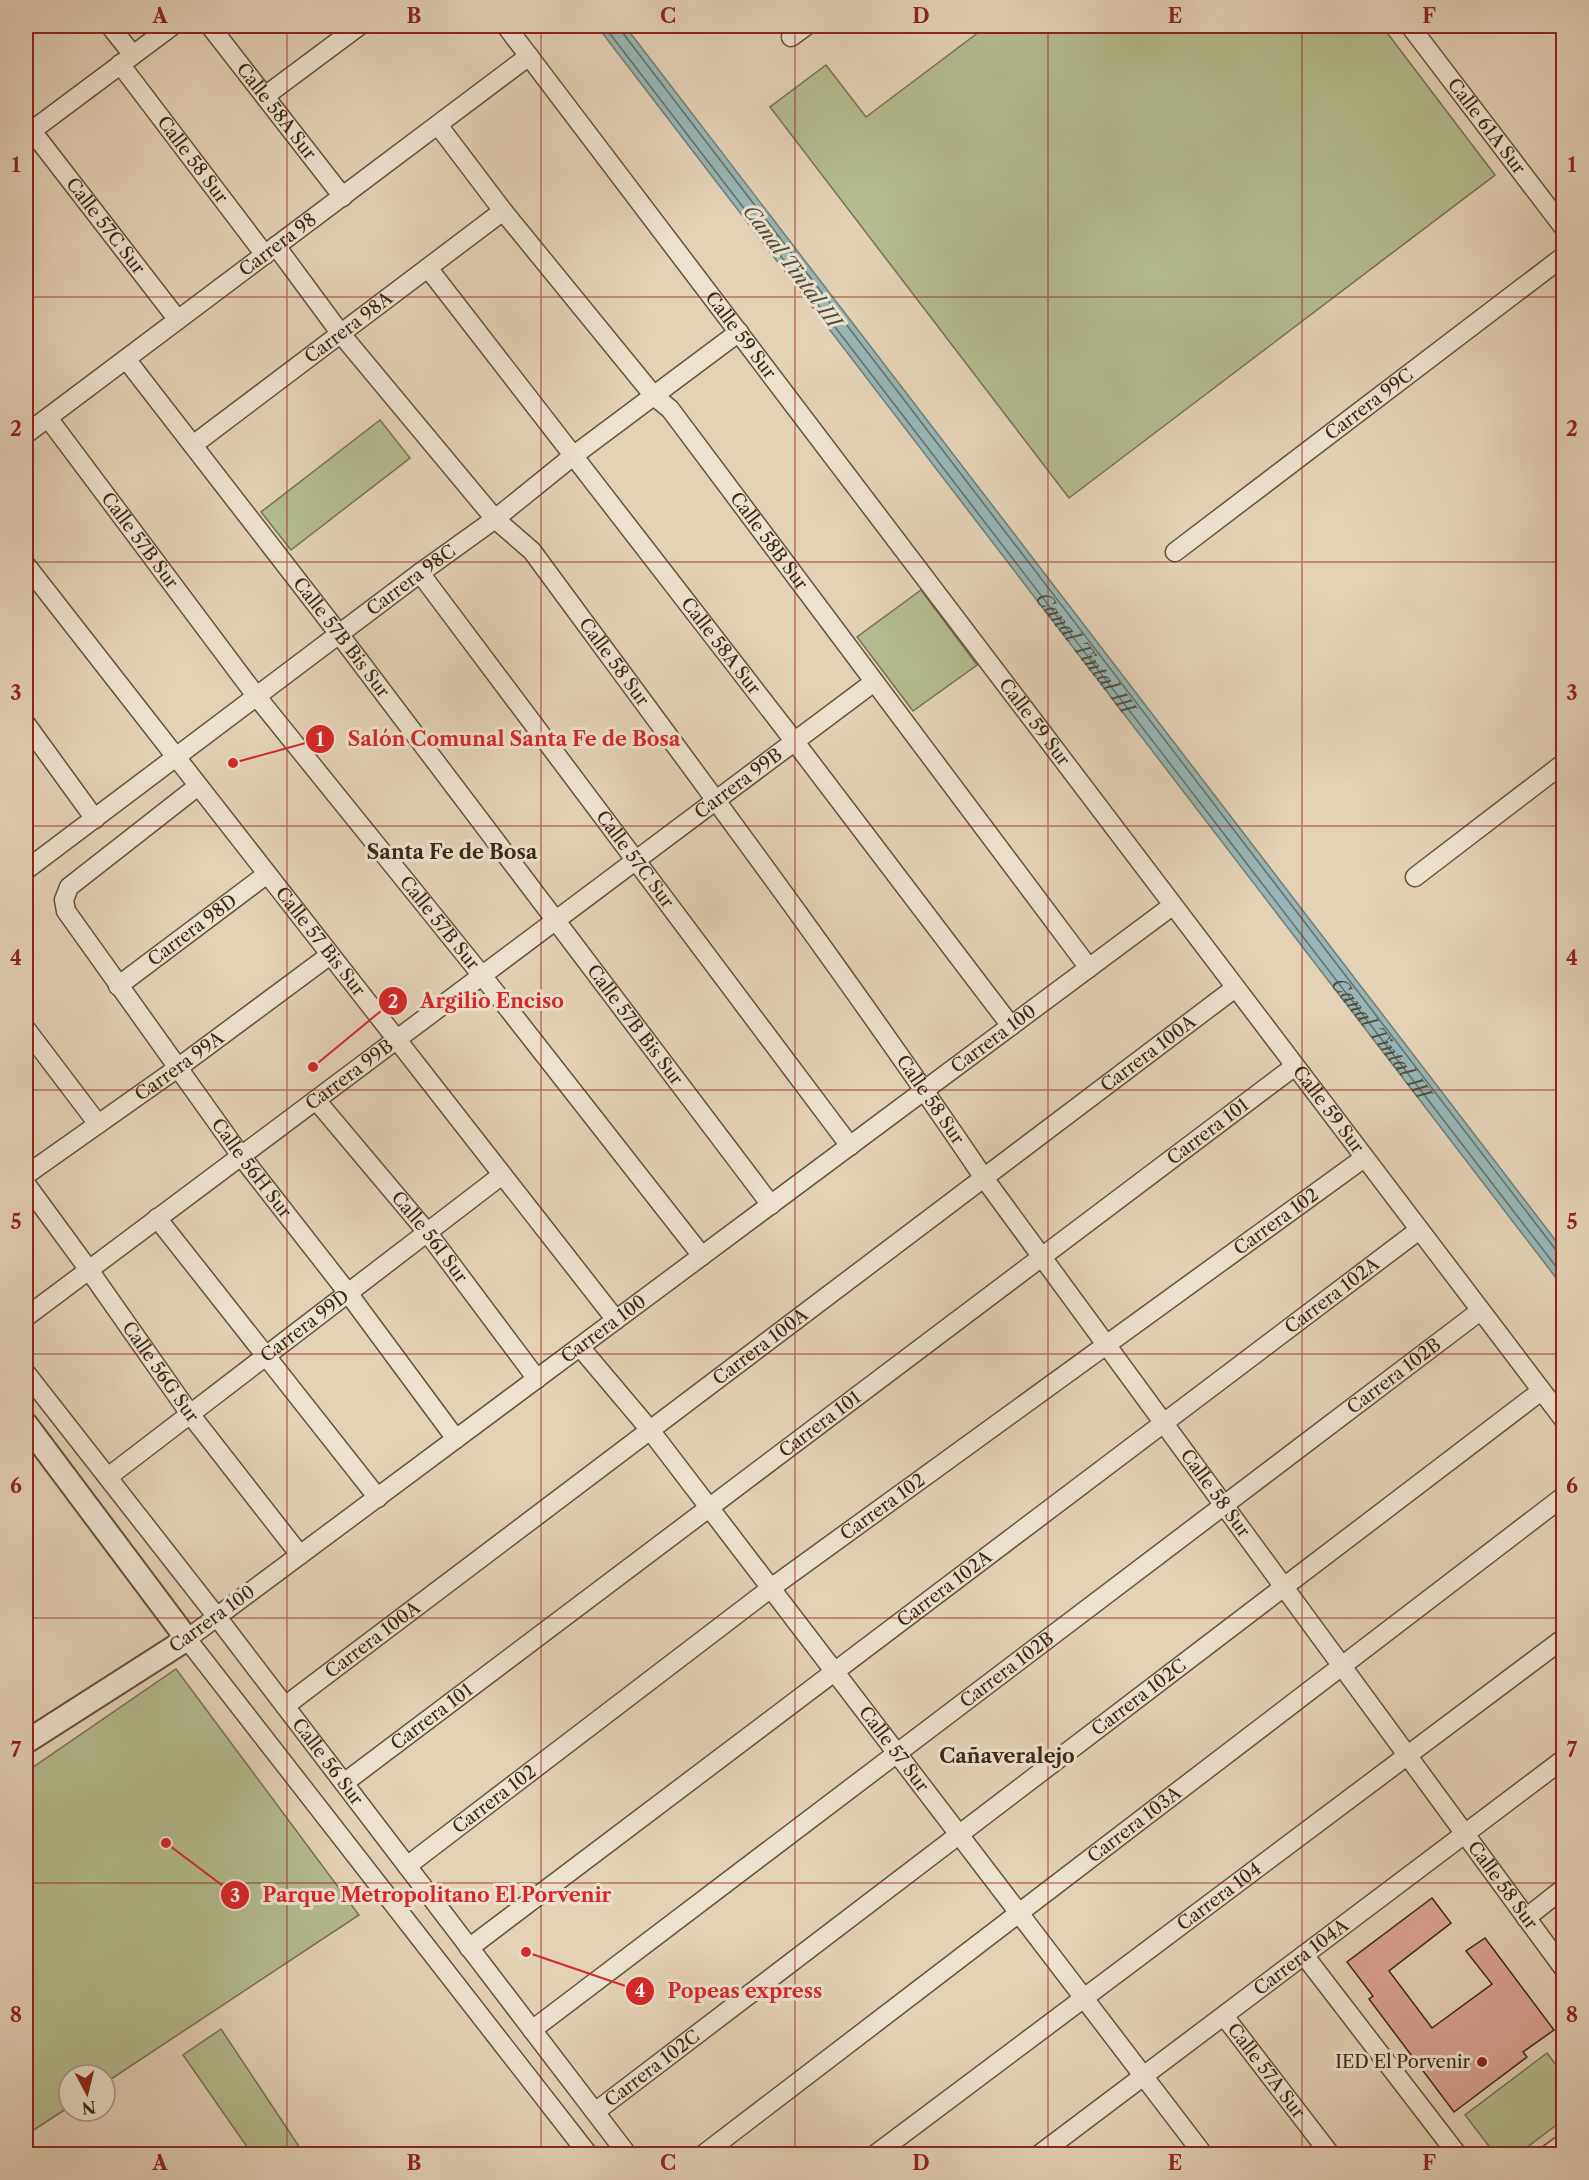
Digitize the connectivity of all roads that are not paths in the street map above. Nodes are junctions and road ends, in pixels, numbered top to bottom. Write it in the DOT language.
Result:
graph roads {
  1 [pos="110,26"];
  2 [pos="172,26"];
  3 [pos="210,26"];
  4 [pos="359,26"];
  5 [pos="506,26"];
  6 [pos="806,26"];
  7 [pos="1410,26"];
  8 [pos="791,37"];
  9 [pos="529,56"];
  10 [pos="126,59"];
  11 [pos="265,96"];
  12 [pos="438,125"];
  13 [pos="29,133"];
  14 [pos="343,196"];
  15 [pos="503,211"];
  16 [pos="1563,228"];
  17 [pos="270,251"];
  18 [pos="1563,255"];
  19 [pos="428,268"];
  20 [pos="178,320"];
  21 [pos="739,333"];
  22 [pos="341,334"];
  23 [pos="126,359"];
  24 [pos="654,396"];
  25 [pos="48,418"];
  26 [pos="26,434"];
  27 [pos="193,445"];
  28 [pos="573,456"];
  29 [pos="495,519"];
  30 [pos="1175,552"];
  31 [pos="26,568"];
  32 [pos="420,573"];
  33 [pos="339,634"];
  34 [pos="874,682"];
  35 [pos="257,697"];
  36 [pos="26,724"];
  37 [pos="795,742"];
  38 [pos="176,758"];
  39 [pos="1563,762"];
  40 [pos="198,786"];
  41 [pos="716,801"];
  42 [pos="95,819"];
  43 [pos="636,861"];
  44 [pos="26,870"];
  45 [pos="267,874"];
  46 [pos="1415,877"];
  47 [pos="1172,906"];
  48 [pos="555,921"];
  49 [pos="330,955"];
  50 [pos="1089,968"];
  51 [pos="482,976"];
  52 [pos="118,986"];
  53 [pos="1235,988"];
  54 [pos="1011,1026"];
  55 [pos="26,1029"];
  56 [pos="396,1040"];
  57 [pos="1295,1066"];
  58 [pos="178,1067"];
  59 [pos="925,1090"];
  60 [pos="316,1100"];
  61 [pos="98,1124"];
  62 [pos="850,1146"];
  63 [pos="241,1156"];
  64 [pos="1364,1158"];
  65 [pos="26,1175"];
  66 [pos="502,1175"];
  67 [pos="984,1178"];
  68 [pos="26,1184"];
  69 [pos="771,1205"];
  70 [pos="157,1218"];
  71 [pos="1419,1230"];
  72 [pos="427,1232"];
  73 [pos="702,1256"];
  74 [pos="1041,1257"];
  75 [pos="89,1270"];
  76 [pos="348,1293"];
  77 [pos="1480,1311"];
  78 [pos="26,1317"];
  79 [pos="616,1320"];
  80 [pos="1107,1345"];
  81 [pos="580,1347"];
  82 [pos="265,1356"];
  83 [pos="26,1373"];
  84 [pos="537,1378"];
  85 [pos="1541,1391"];
  86 [pos="190,1414"];
  87 [pos="1563,1420"];
  88 [pos="1163,1423"];
  89 [pos="26,1424"];
  90 [pos="650,1430"];
  91 [pos="456,1439"];
  92 [pos="108,1477"];
  93 [pos="1563,1496"];
  94 [pos="378,1498"];
  95 [pos="1224,1505"];
  96 [pos="709,1507"];
  97 [pos="300,1555"];
  98 [pos="1283,1587"];
  99 [pos="771,1588"];
  100 [pos="217,1617"];
  101 [pos="1563,1638"];
  102 [pos="187,1639"];
  103 [pos="1341,1666"];
  104 [pos="835,1672"];
  105 [pos="285,1706"];
  106 [pos="26,1742"];
  107 [pos="897,1753"];
  108 [pos="1407,1756"];
  109 [pos="1563,1759"];
  110 [pos="344,1783"];
  111 [pos="1464,1834"];
  112 [pos="959,1835"];
  113 [pos="407,1866"];
  114 [pos="1563,1888"];
  115 [pos="1019,1914"];
  116 [pos="1526,1918"];
  117 [pos="469,1948"];
  118 [pos="1304,1955"];
  119 [pos="1563,1969"];
  120 [pos="1084,1998"];
  121 [pos="1224,2016"];
  122 [pos="532,2030"];
  123 [pos="1143,2076"];
  124 [pos="595,2112"];
  125 [pos="1563,2143"];
  126 [pos="617,2151"];
  127 [pos="588,2154"];
  128 [pos="704,2154"];
  129 [pos="876,2154"];
  130 [pos="1040,2154"];
  131 [pos="1203,2154"];
  132 [pos="1330,2154"];
  133 [pos="1457,2154"];
  134 [pos="1549,2154"];
  1 -- 10 [label="street, Calle 58 Sur"];
  2 -- 10 [label="street"];
  3 -- 11 [label="street, Calle 58A Sur"];
  4 -- 11 [label="street"];
  5 -- 9 [label="street, Calle 59 Sur"];
  6 -- 8 [label="street"];
  7 -- 16 [label="street, Calle 61A Sur"];
  9 -- 12 [label="street, Carrera 98"];
  9 -- 21 [label="street, Calle 59 Sur"];
  10 -- 13 [label="street"];
  10 -- 17 [label="street, Calle 58 Sur"];
  11 -- 14 [label="street, Calle 58A Sur"];
  12 -- 14 [label="street, Carrera 98"];
  12 -- 15 [label="street, Calle 58B Sur"];
  13 -- 20 [label="street, Calle 57C Sur"];
  14 -- 17 [label="street, Carrera 98"];
  15 -- 19 [label="street, Carrera 98A"];
  15 -- 24 [label="street, Calle 58B Sur"];
  17 -- 20 [label="street, Carrera 98"];
  17 -- 22 [label="street, Calle 58 Sur"];
  18 -- 30 [label="street, Carrera 99C"];
  19 -- 22 [label="street, Carrera 98A"];
  19 -- 28 [label="street, Calle 58A Sur"];
  20 -- 23 [label="street, Carrera 98"];
  21 -- 24 [label="street, Carrera 98C"];
  21 -- 47 [label="street, Calle 59 Sur"];
  22 -- 27 [label="street, Carrera 98A"];
  22 -- 29 [label="street, Calle 58 Sur"];
  23 -- 25 [label="street, Carrera 98"];
  23 -- 27 [label="street, Calle 57B Bis Sur"];
  24 -- 28 [label="street, Carrera 98C"];
  24 -- 34 [label="street, Calle 58B Sur"];
  25 -- 26 [label="street, Carrera 98"];
  25 -- 35 [label="street, Calle 57B Sur"];
  27 -- 33 [label="street, Calle 57B Bis Sur"];
  28 -- 29 [label="street, Carrera 98C"];
  28 -- 37 [label="street, Calle 58A Sur"];
  29 -- 32 [label="street, Carrera 98C"];
  29 -- 41 [label="street, Calle 58 Sur"];
  31 -- 38 [label="street, Calle 57 Bis Sur"];
  32 -- 33 [label="street, Carrera 98C"];
  32 -- 43 [label="street, Calle 57C Sur"];
  33 -- 35 [label="street, Carrera 98C"];
  33 -- 48 [label="street, Calle 57B Bis Sur"];
  34 -- 37 [label="street, Carrera 99B"];
  34 -- 50 [label="street, Calle 58B Sur"];
  35 -- 38 [label="street, Carrera 98C"];
  35 -- 51 [label="street, Calle 57B Sur"];
  36 -- 42 [label="street"];
  37 -- 41 [label="street, Carrera 99B"];
  37 -- 54 [label="street, Calle 58A Sur"];
  38 -- 40 [label="street, Calle 57 Bis Sur"];
  38 -- 42 [label="street, Carrera 98C"];
  39 -- 46 [label="street"];
  40 -- 45 [label="street, Calle 57 Bis Sur"];
  40 -- 52 [label="street, Calle 56H Sur"];
  41 -- 43 [label="street, Carrera 99B"];
  41 -- 59 [label="street, Calle 58 Sur"];
  42 -- 44 [label="street, Carrera 98C"];
  43 -- 48 [label="street, Carrera 99B"];
  43 -- 62 [label="street, Calle 57C Sur"];
  45 -- 49 [label="street, Calle 57 Bis Sur"];
  45 -- 52 [label="street, Carrera 98D"];
  47 -- 50 [label="street, Carrera 100"];
  47 -- 53 [label="street, Calle 59 Sur"];
  48 -- 51 [label="street, Carrera 99B"];
  48 -- 69 [label="street, Calle 57B Bis Sur"];
  49 -- 56 [label="street, Calle 57 Bis Sur"];
  49 -- 58 [label="street, Carrera 99A"];
  50 -- 54 [label="street, Carrera 100"];
  51 -- 56 [label="street, Carrera 99B"];
  51 -- 73 [label="street, Calle 57B Sur"];
  52 -- 58 [label="street, Calle 56H Sur"];
  53 -- 57 [label="street, Calle 59 Sur"];
  53 -- 67 [label="street, Carrera 100A"];
  54 -- 59 [label="street, Carrera 100"];
  55 -- 61 [label="street"];
  56 -- 60 [label="street, Carrera 99B"];
  56 -- 66 [label="street, Calle 57 Bis Sur"];
  57 -- 64 [label="street, Calle 59 Sur"];
  57 -- 74 [label="street, Carrera 101"];
  58 -- 61 [label="street, Carrera 99A"];
  58 -- 63 [label="street, Calle 56H Sur"];
  59 -- 62 [label="street, Carrera 100"];
  59 -- 67 [label="street, Calle 58 Sur"];
  60 -- 63 [label="street, Carrera 99B"];
  60 -- 72 [label="street, Calle 56I Sur"];
  61 -- 65 [label="street, Carrera 99A"];
  62 -- 69 [label="street, Carrera 100"];
  63 -- 70 [label="street, Carrera 99B"];
  63 -- 76 [label="street, Calle 56H Sur"];
  64 -- 71 [label="street, Calle 59 Sur"];
  64 -- 80 [label="street, Carrera 102"];
  66 -- 72 [label="street, Carrera 99D"];
  66 -- 79 [label="street, Calle 57 Bis Sur"];
  67 -- 74 [label="street, Calle 58 Sur"];
  67 -- 90 [label="street, Carrera 100A"];
  68 -- 75 [label="street, Calle 56G Sur"];
  69 -- 73 [label="street, Carrera 100"];
  70 -- 75 [label="street, Carrera 99B"];
  70 -- 82 [label="street"];
  71 -- 77 [label="street, Calle 59 Sur"];
  71 -- 88 [label="street, Carrera 102A"];
  72 -- 76 [label="street, Carrera 99D"];
  72 -- 84 [label="street, Calle 56I Sur"];
  73 -- 79 [label="street, Carrera 100"];
  74 -- 80 [label="street, Calle 58 Sur"];
  74 -- 96 [label="street, Carrera 101"];
  75 -- 78 [label="street, Carrera 99B"];
  75 -- 86 [label="street, Calle 56G Sur"];
  76 -- 82 [label="street, Carrera 99D"];
  76 -- 91 [label="street, Calle 56H Sur"];
  77 -- 85 [label="street, Calle 59 Sur"];
  77 -- 95 [label="street, Carrera 102B"];
  79 -- 81 [label="street, Carrera 100"];
  80 -- 88 [label="street, Calle 58 Sur"];
  80 -- 99 [label="street, Carrera 102"];
  81 -- 84 [label="street, Carrera 100"];
  81 -- 90 [label="street, Calle 57 Sur"];
  82 -- 86 [label="street, Carrera 99D"];
  82 -- 94 [label="street"];
  83 -- 92 [label="street, Calle 56 Sur"];
  84 -- 91 [label="street, Carrera 100"];
  85 -- 87 [label="street, Calle 59 Sur"];
  85 -- 98 [label="street, Carrera 102C"];
  86 -- 92 [label="street, Carrera 99D"];
  86 -- 97 [label="street, Calle 56G Sur"];
  88 -- 95 [label="street, Calle 58 Sur"];
  88 -- 104 [label="street, Carrera 102A"];
  89 -- 102 [label="street, Calle 56 Sur"];
  90 -- 96 [label="street, Calle 57 Sur"];
  90 -- 105 [label="street, Carrera 100A"];
  91 -- 94 [label="street, Carrera 100"];
  92 -- 100 [label="street, Calle 56 Sur"];
  93 -- 103 [label="street, Carrera 103A"];
  94 -- 97 [label="street, Carrera 100"];
  95 -- 98 [label="street, Calle 58 Sur"];
  95 -- 107 [label="street, Carrera 102B"];
  96 -- 99 [label="street, Calle 57 Sur"];
  96 -- 110 [label="street, Carrera 101"];
  97 -- 100 [label="street, Carrera 100"];
  98 -- 103 [label="street, Calle 58 Sur"];
  98 -- 112 [label="street, Carrera 102C"];
  99 -- 104 [label="street, Calle 57 Sur"];
  99 -- 113 [label="street, Carrera 102"];
  100 -- 102 [label="street, Carrera 100"];
  100 -- 105 [label="street, Calle 56 Sur"];
  101 -- 108 [label="street, Carrera 104"];
  102 -- 106 [label="street, Carrera 100"];
  102 -- 127 [label="street, Calle 56 Sur"];
  103 -- 108 [label="street, Calle 58 Sur"];
  103 -- 115 [label="street, Carrera 103A"];
  104 -- 107 [label="street, Calle 57 Sur"];
  104 -- 117 [label="street, Carrera 102A"];
  105 -- 110 [label="street, Calle 56 Sur"];
  107 -- 112 [label="street, Calle 57 Sur"];
  107 -- 122 [label="street, Carrera 102B"];
  108 -- 111 [label="street, Calle 58 Sur"];
  108 -- 120 [label="street, Carrera 104"];
  109 -- 111 [label="street, Carrera 104A"];
  110 -- 113 [label="street, Calle 56 Sur"];
  111 -- 116 [label="street, Calle 58 Sur"];
  111 -- 118 [label="street, Carrera 104A"];
  112 -- 115 [label="street, Calle 57 Sur"];
  112 -- 124 [label="street, Carrera 102C"];
  113 -- 117 [label="street, Calle 56 Sur"];
  114 -- 116 [label="street"];
  115 -- 120 [label="street, Calle 57 Sur"];
  115 -- 128 [label="street, Carrera 103A"];
  116 -- 119 [label="street, Calle 58 Sur"];
  117 -- 122 [label="street, Calle 56 Sur"];
  118 -- 121 [label="street, Carrera 104A"];
  118 -- 133 [label="street"];
  120 -- 123 [label="street, Calle 57 Sur"];
  120 -- 129 [label="street, Carrera 104"];
  121 -- 123 [label="street, Carrera 104A"];
  121 -- 132 [label="street, Calle 57A Sur"];
  122 -- 124 [label="street, Calle 56 Sur"];
  123 -- 130 [label="street, Carrera 104A"];
  123 -- 131 [label="street, Calle 57 Sur"];
  124 -- 126 [label="street, Calle 56 Sur"];
  125 -- 134 [label="street"];
}
